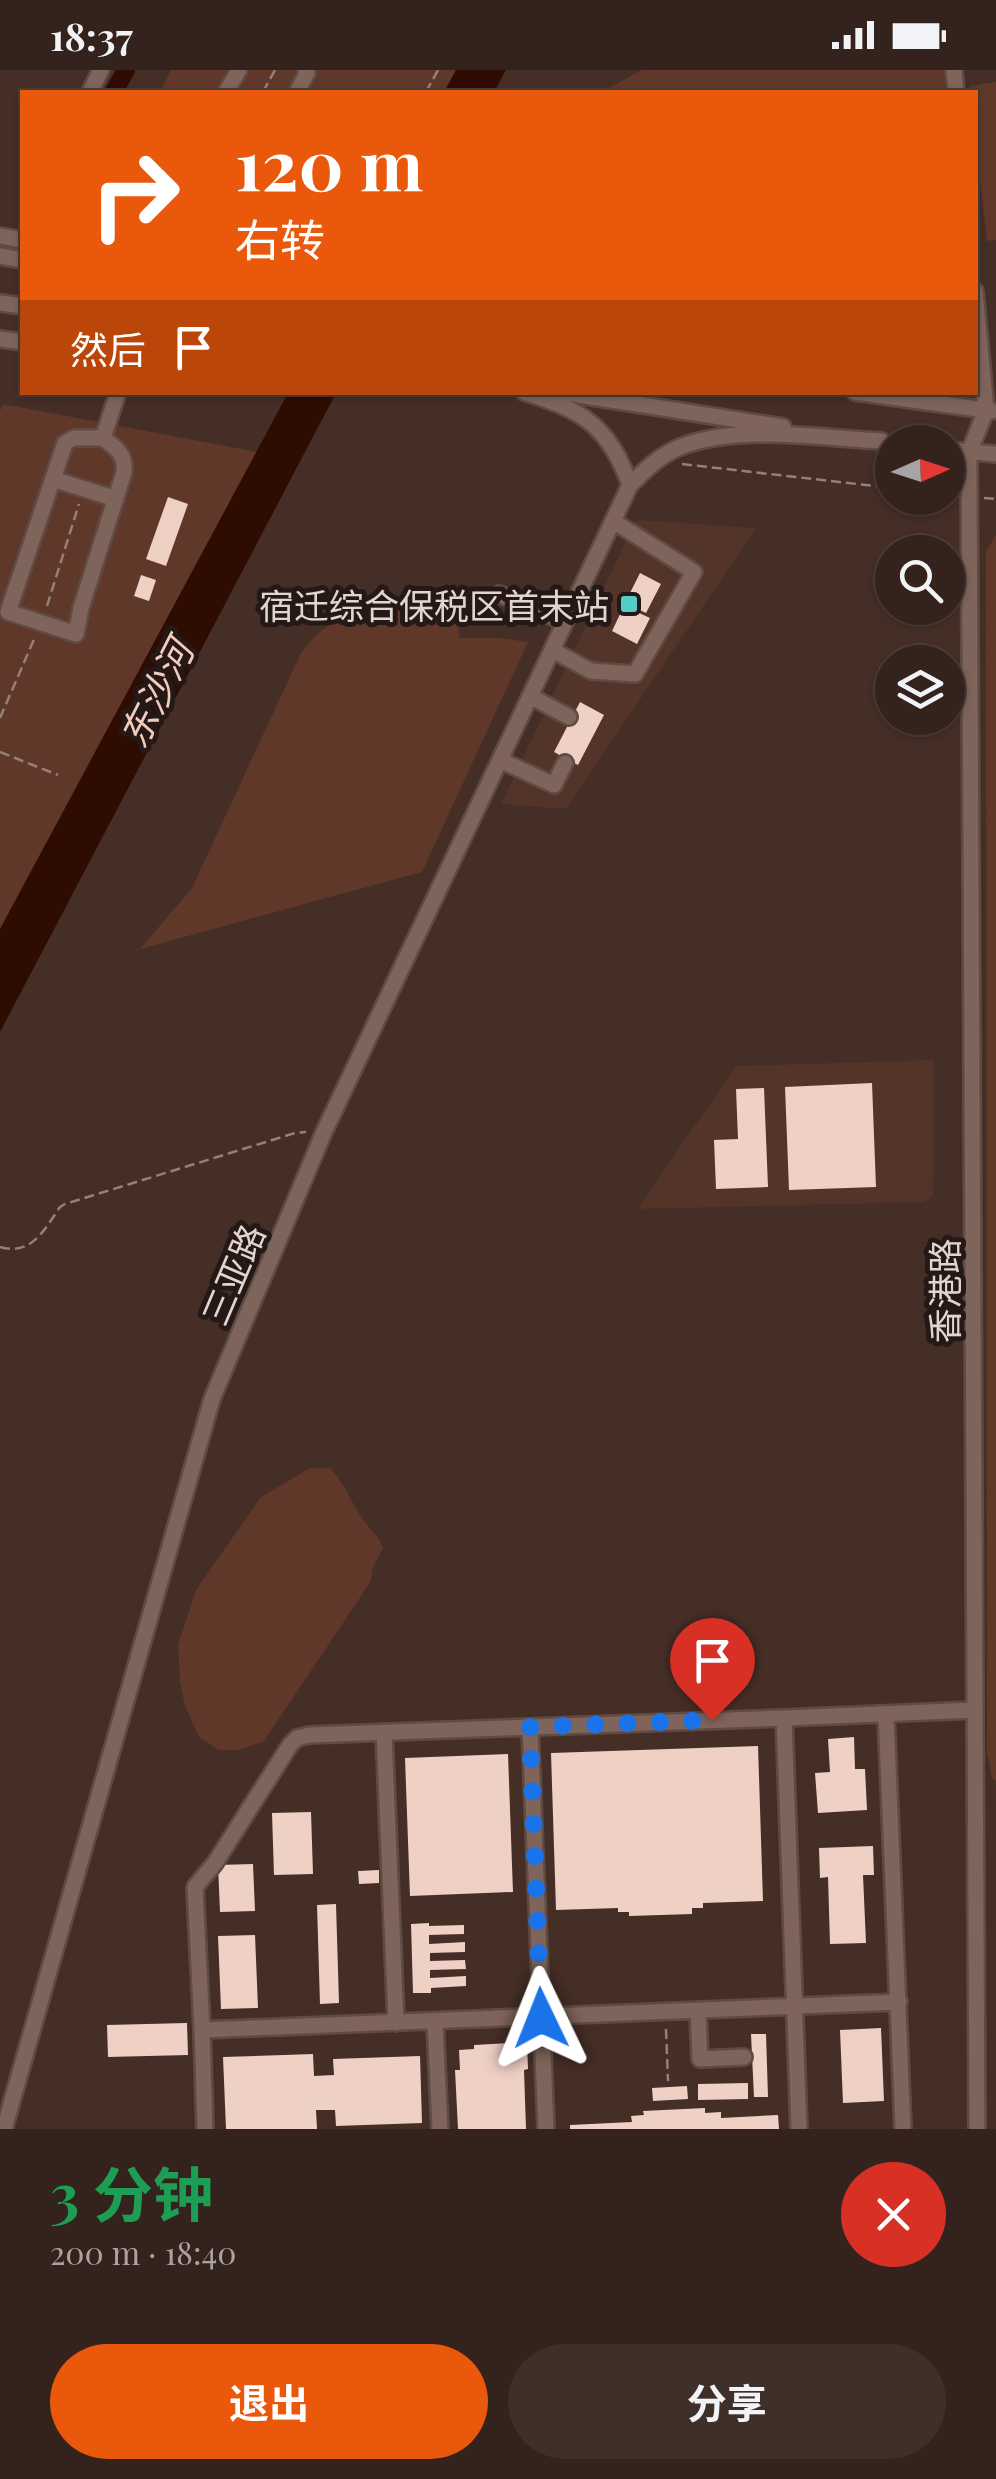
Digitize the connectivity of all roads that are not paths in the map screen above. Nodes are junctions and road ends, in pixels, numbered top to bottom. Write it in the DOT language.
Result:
graph roads {
  1 [pos="0,256"];
  2 [pos="20,260"];
  3 [pos="978,313"];
  4 [pos="117,395"];
  5 [pos="532,395"];
  6 [pos="580,395"];
  7 [pos="878,395"];
  8 [pos="991,410"];
  9 [pos="103,438"];
  10 [pos="875,440"];
  11 [pos="875,441"];
  12 [pos="965,452"];
  13 [pos="969,453"];
  14 [pos="996,454"];
  15 [pos="53,478"];
  16 [pos="630,485"];
  17 [pos="116,498"];
  18 [pos="613,520"];
  19 [pos="498,594"];
  20 [pos="565,622"];
  21 [pos="552,650"];
  22 [pos="530,696"];
  23 [pos="569,717"];
  24 [pos="500,760"];
  25 [pos="565,763"];
  26 [pos="975,1710"];
  27 [pos="886,1714"];
  28 [pos="784,1718"];
  29 [pos="530,1727"];
  30 [pos="384,1732"];
  31 [pos="899,2002"];
  32 [pos="795,2007"];
  33 [pos="698,2011"];
  34 [pos="541,2018"];
  35 [pos="435,2022"];
  36 [pos="396,2023"];
  37 [pos="202,2030"];
  38 [pos="744,2057"];
  39 [pos="4,2129"];
  40 [pos="205,2129"];
  41 [pos="440,2129"];
  42 [pos="546,2129"];
  43 [pos="799,2129"];
  44 [pos="903,2129"];
  45 [pos="977,2129"];
  1 -- 2 [label="street"];
  3 -- 8 [label="street"];
  4 -- 9 [label="street"];
  5 -- 16 [label="street"];
  6 -- 10 [label="street"];
  7 -- 8 [label="street"];
  8 -- 13 [label="street"];
  9 -- 15 [label="street"];
  9 -- 17 [label="street"];
  11 -- 16 [label="street"];
  12 -- 13 [label="street"];
  13 -- 14 [label="street"];
  13 -- 26 [label="street, 香港路"];
  15 -- 17 [label="street"];
  15 -- 17 [label="street"];
  16 -- 18 [label="street, 三亚路"];
  18 -- 20 [label="street, 三亚路"];
  18 -- 21 [label="street"];
  19 -- 20 [label="street"];
  20 -- 21 [label="street, 三亚路"];
  21 -- 22 [label="street, 三亚路"];
  22 -- 23 [label="street"];
  22 -- 24 [label="street, 三亚路"];
  24 -- 25 [label="street"];
  24 -- 39 [label="street, 三亚路"];
  26 -- 27 [label="street"];
  26 -- 45 [label="street, 香港路"];
  27 -- 28 [label="street"];
  27 -- 31 [label="street"];
  28 -- 29 [label="street"];
  28 -- 32 [label="street"];
  29 -- 30 [label="street"];
  29 -- 34 [label="street"];
  30 -- 36 [label="street"];
  30 -- 37 [label="street"];
  31 -- 32 [label="street"];
  31 -- 44 [label="street"];
  32 -- 33 [label="street"];
  32 -- 43 [label="street"];
  33 -- 34 [label="street"];
  33 -- 38 [label="street"];
  34 -- 35 [label="street"];
  34 -- 42 [label="street"];
  35 -- 36 [label="street"];
  35 -- 41 [label="street"];
  36 -- 37 [label="street"];
  37 -- 40 [label="street"];
}
